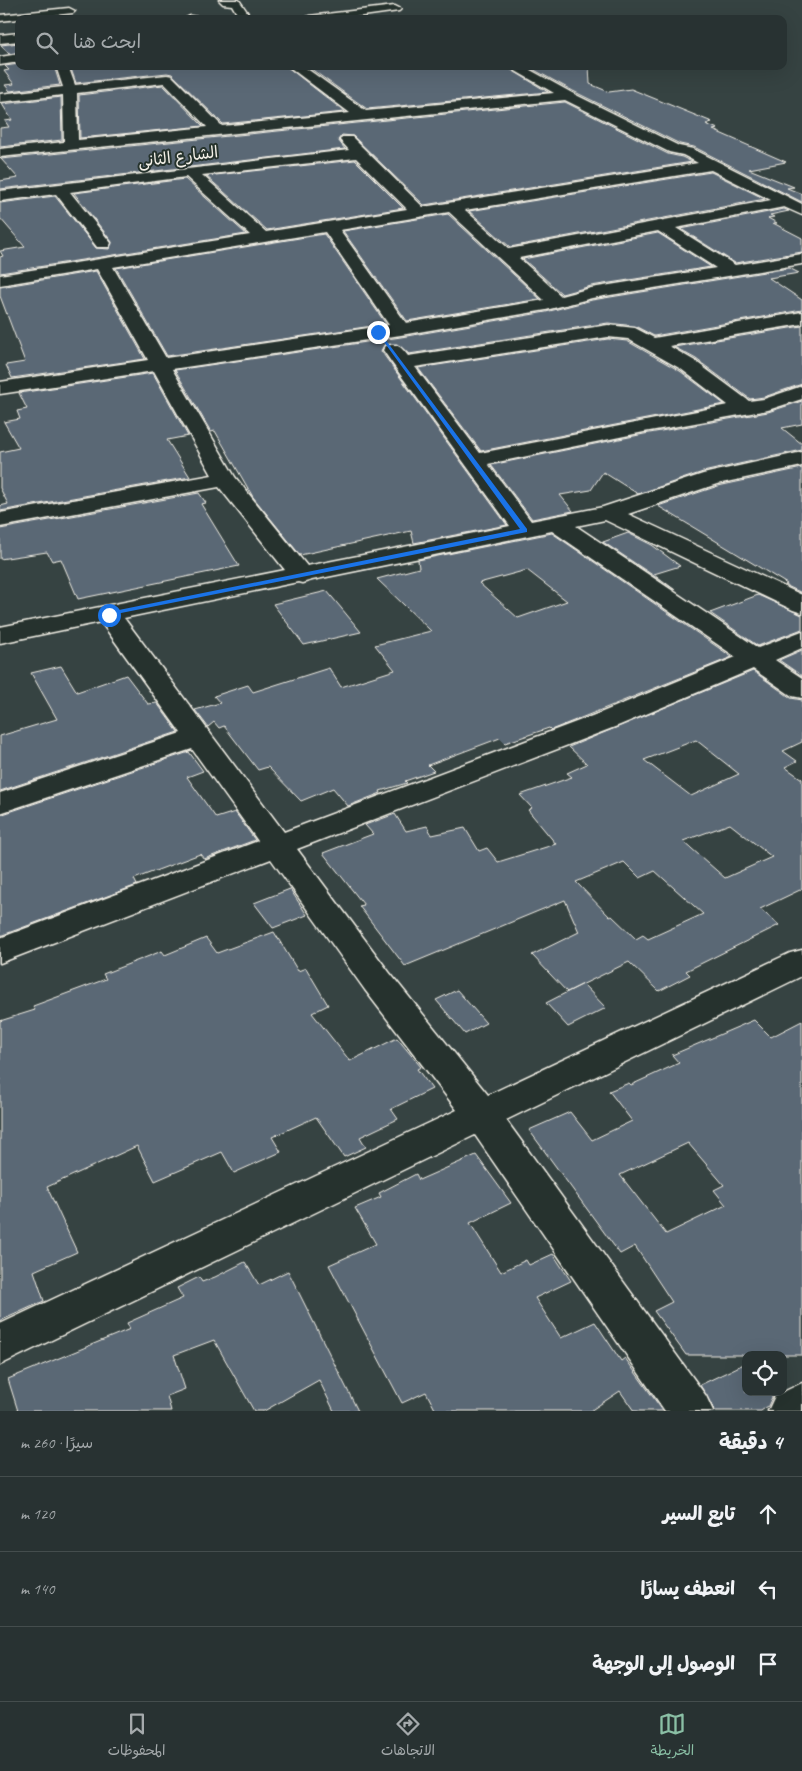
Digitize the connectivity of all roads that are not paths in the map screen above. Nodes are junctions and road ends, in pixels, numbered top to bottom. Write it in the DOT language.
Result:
graph roads {
  1 [pos="54,0"];
  2 [pos="225,0"];
  3 [pos="374,0"];
  4 [pos="395,9"];
  5 [pos="69,11"];
  6 [pos="30,15"];
  7 [pos="74,15"];
  8 [pos="244,15"];
  9 [pos="343,15"];
  10 [pos="406,15"];
  11 [pos="15,16"];
  12 [pos="0,18"];
  13 [pos="15,37"];
  14 [pos="0,39"];
  15 [pos="15,58"];
  16 [pos="0,60"];
  17 [pos="59,70"];
  18 [pos="300,70"];
  19 [pos="521,70"];
  20 [pos="70,89"];
  21 [pos="567,96"];
  22 [pos="0,98"];
  23 [pos="362,115"];
  24 [pos="326,119"];
  25 [pos="218,130"];
  26 [pos="71,145"];
  27 [pos="0,153"];
  28 [pos="360,153"];
  29 [pos="711,165"];
  30 [pos="189,172"];
  31 [pos="60,189"];
  32 [pos="0,196"];
  33 [pos="452,206"];
  34 [pos="794,206"];
  35 [pos="418,212"];
  36 [pos="329,226"];
  37 [pos="661,226"];
  38 [pos="262,237"];
  39 [pos="103,254"];
  40 [pos="506,255"];
  41 [pos="802,259"];
  42 [pos="733,271"];
  43 [pos="0,280"];
  44 [pos="557,302"];
  45 [pos="802,318"];
  46 [pos="401,329"];
  47 [pos="378,332"];
  48 [pos="650,344"];
  49 [pos="158,363"];
  50 [pos="402,363"];
  51 [pos="0,388"];
  52 [pos="802,392"];
  53 [pos="745,408"];
  54 [pos="802,459"];
  55 [pos="473,461"];
  56 [pos="225,479"];
  57 [pos="608,513"];
  58 [pos="0,520"];
  59 [pos="556,523"];
  60 [pos="525,530"];
  61 [pos="302,576"];
  62 [pos="802,605"];
  63 [pos="109,615"];
  64 [pos="0,635"];
  65 [pos="802,639"];
  66 [pos="756,659"];
  67 [pos="802,690"];
  68 [pos="199,737"];
  69 [pos="0,803"];
  70 [pos="278,846"];
  71 [pos="0,951"];
  72 [pos="802,962"];
  73 [pos="482,1115"];
  74 [pos="0,1344"];
  75 [pos="802,1404"];
  76 [pos="691,1411"];
  77 [pos="790,1411"];
  1 -- 5 [label="street"];
  2 -- 8 [label="street"];
  3 -- 4 [label="street"];
  4 -- 9 [label="street"];
  4 -- 10 [label="street"];
  5 -- 6 [label="street"];
  5 -- 7 [label="street"];
  11 -- 12 [label="street"];
  13 -- 14 [label="street"];
  15 -- 16 [label="street"];
  17 -- 20 [label="street"];
  18 -- 23 [label="street"];
  19 -- 21 [label="street"];
  20 -- 22 [label="street"];
  20 -- 25 [label="street"];
  20 -- 26 [label="street"];
  21 -- 23 [label="street"];
  21 -- 29 [label="street"];
  23 -- 24 [label="street"];
  24 -- 25 [label="street"];
  24 -- 28 [label="street"];
  25 -- 26 [label="street"];
  26 -- 27 [label="street"];
  28 -- 30 [label="street, الشارع الثانى"];
  28 -- 35 [label="street"];
  29 -- 33 [label="street"];
  29 -- 34 [label="street"];
  30 -- 31 [label="street, الشارع الثانى"];
  30 -- 38 [label="street"];
  31 -- 32 [label="street, الشارع الثانى"];
  31 -- 39 [label="street"];
  33 -- 35 [label="street"];
  33 -- 40 [label="street"];
  34 -- 37 [label="street"];
  35 -- 36 [label="street"];
  36 -- 38 [label="street"];
  36 -- 46 [label="street"];
  37 -- 40 [label="street"];
  37 -- 42 [label="street"];
  38 -- 39 [label="street"];
  39 -- 43 [label="street"];
  39 -- 49 [label="street"];
  40 -- 44 [label="street"];
  41 -- 42 [label="street"];
  42 -- 44 [label="street"];
  44 -- 46 [label="street"];
  45 -- 48 [label="street"];
  46 -- 47 [label="street"];
  47 -- 49 [label="street"];
  47 -- 50 [label="street"];
  48 -- 50 [label="street"];
  48 -- 53 [label="street"];
  49 -- 51 [label="street"];
  49 -- 56 [label="street"];
  50 -- 55 [label="street"];
  52 -- 53 [label="street"];
  53 -- 55 [label="street"];
  54 -- 57 [label="street"];
  55 -- 60 [label="street"];
  56 -- 58 [label="street"];
  56 -- 61 [label="street"];
  57 -- 59 [label="street"];
  57 -- 62 [label="street"];
  59 -- 60 [label="street"];
  59 -- 66 [label="street"];
  60 -- 61 [label="street"];
  61 -- 63 [label="street"];
  63 -- 64 [label="street"];
  63 -- 68 [label="street"];
  65 -- 66 [label="street"];
  66 -- 67 [label="street"];
  66 -- 70 [label="street"];
  68 -- 69 [label="street"];
  68 -- 70 [label="street"];
  70 -- 71 [label="street"];
  70 -- 73 [label="street"];
  72 -- 73 [label="street"];
  73 -- 74 [label="street"];
  73 -- 76 [label="street"];
  75 -- 77 [label="street"];
}
